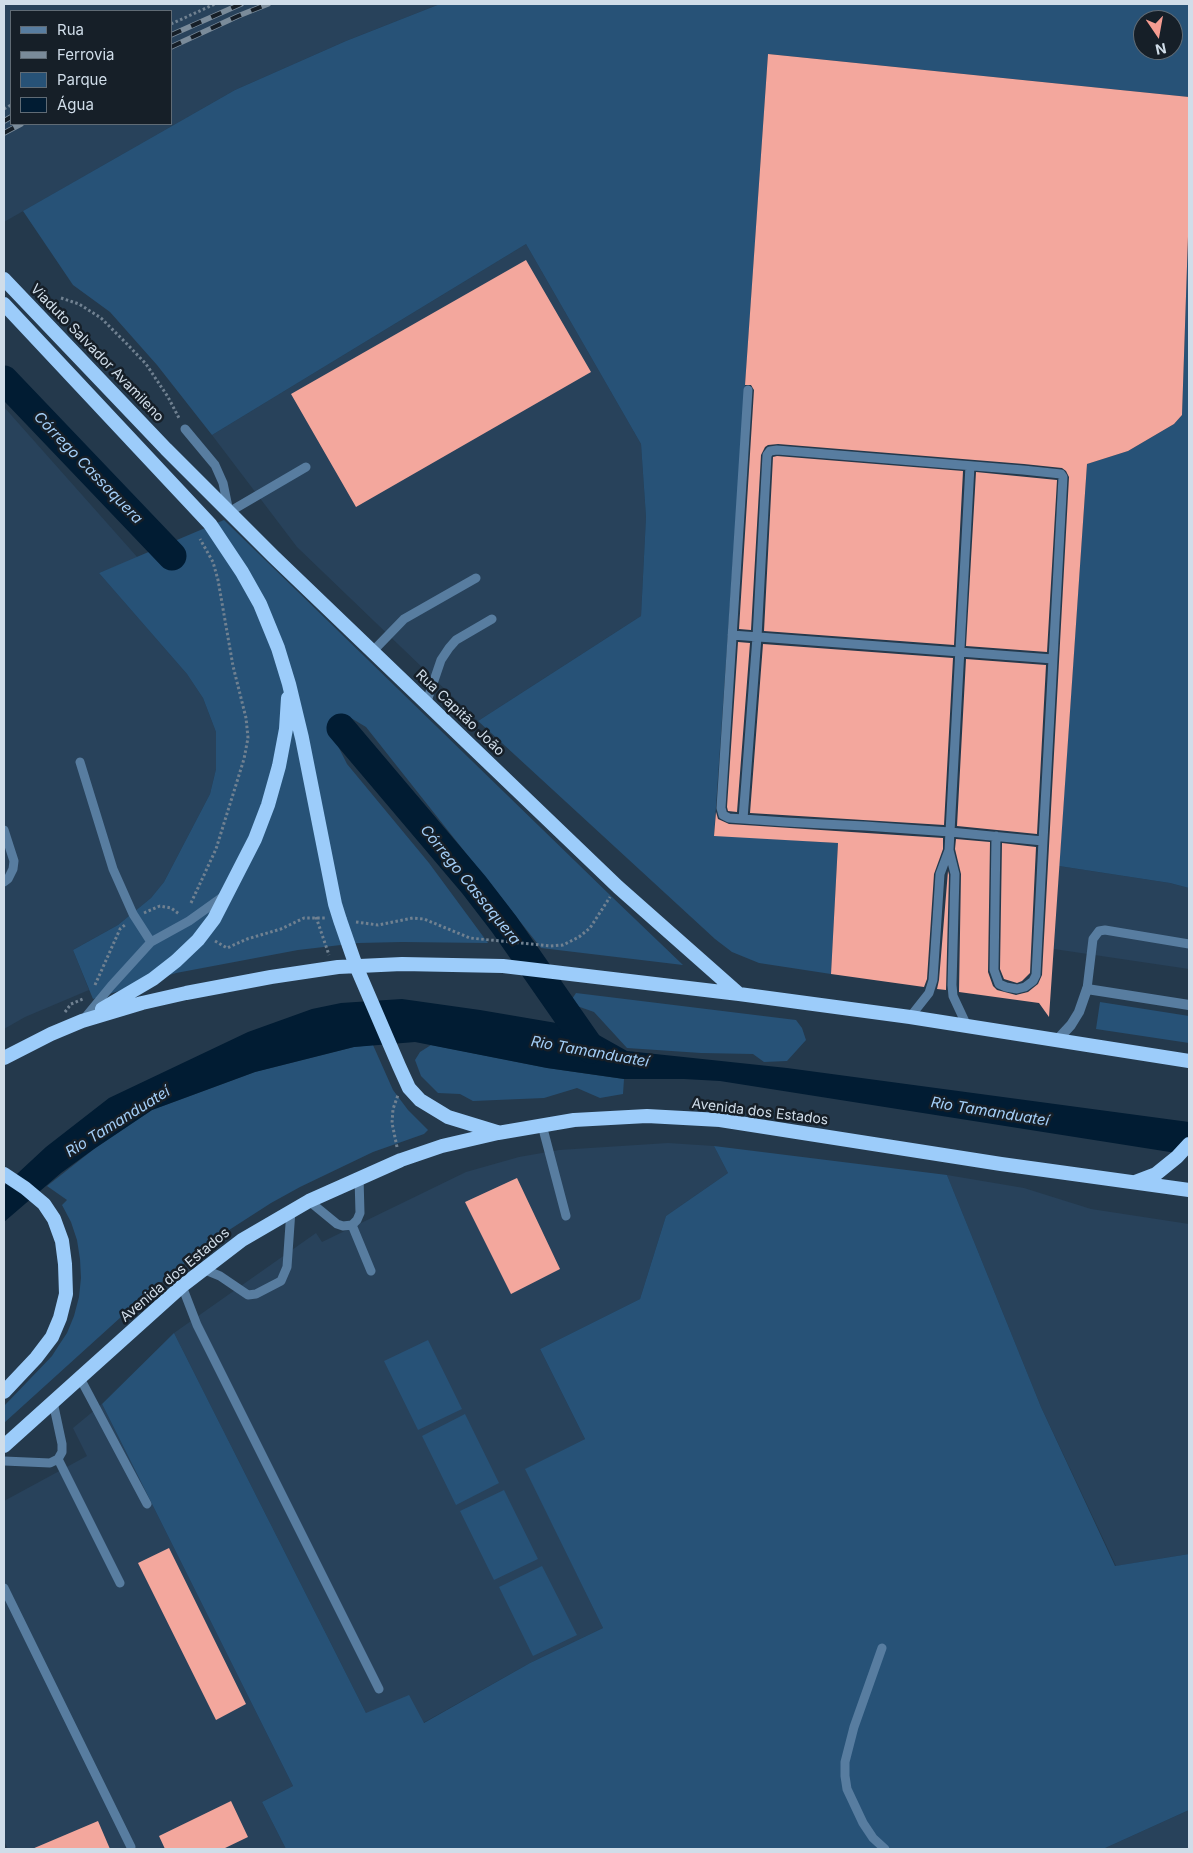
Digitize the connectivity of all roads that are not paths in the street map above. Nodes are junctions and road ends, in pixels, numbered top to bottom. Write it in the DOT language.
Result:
graph roads {
  1 [pos="4,279"];
  2 [pos="4,304"];
  3 [pos="748,390"];
  4 [pos="185,429"];
  5 [pos="166,449"];
  6 [pos="970,466"];
  7 [pos="306,467"];
  8 [pos="229,512"];
  9 [pos="476,578"];
  10 [pos="492,619"];
  11 [pos="732,636"];
  12 [pos="757,637"];
  13 [pos="373,651"];
  14 [pos="959,652"];
  15 [pos="1053,659"];
  16 [pos="288,684"];
  17 [pos="426,704"];
  18 [pos="80,762"];
  19 [pos="744,819"];
  20 [pos="4,830"];
  21 [pos="950,832"];
  22 [pos="996,836"];
  23 [pos="1043,841"];
  24 [pos="950,850"];
  25 [pos="4,882"];
  26 [pos="228,893"];
  27 [pos="151,942"];
  28 [pos="1189,944"];
  29 [pos="356,966"];
  30 [pos="1087,989"];
  31 [pos="739,994"];
  32 [pos="1189,1005"];
  33 [pos="910,1017"];
  34 [pos="82,1022"];
  35 [pos="967,1026"];
  36 [pos="1058,1039"];
  37 [pos="4,1058"];
  38 [pos="1189,1061"];
  39 [pos="542,1125"];
  40 [pos="498,1132"];
  41 [pos="1189,1144"];
  42 [pos="4,1174"];
  43 [pos="359,1177"];
  44 [pos="1134,1183"];
  45 [pos="1189,1190"];
  46 [pos="309,1201"];
  47 [pos="291,1210"];
  48 [pos="566,1216"];
  49 [pos="352,1225"];
  50 [pos="203,1269"];
  51 [pos="371,1270"];
  52 [pos="182,1286"];
  53 [pos="80,1378"];
  54 [pos="4,1392"];
  55 [pos="53,1402"];
  56 [pos="4,1446"];
  57 [pos="58,1459"];
  58 [pos="4,1461"];
  59 [pos="147,1504"];
  60 [pos="120,1583"];
  61 [pos="4,1588"];
  62 [pos="882,1648"];
  63 [pos="379,1689"];
  64 [pos="131,1847"];
  65 [pos="885,1849"];
  1 -- 5 [label="highway, Viaduto Salvador Avamileno"];
  2 -- 16 [label="highway"];
  3 -- 11 [label="lane"];
  4 -- 8 [label="lane"];
  5 -- 8 [label="highway, Rua Capitão João"];
  6 -- 12 [label="lane"];
  6 -- 14 [label="lane"];
  6 -- 15 [label="lane"];
  7 -- 8 [label="lane"];
  8 -- 13 [label="highway, Rua Capitão João"];
  9 -- 13 [label="lane"];
  10 -- 17 [label="lane"];
  11 -- 12 [label="lane"];
  11 -- 19 [label="lane"];
  12 -- 14 [label="lane"];
  12 -- 19 [label="lane"];
  13 -- 17 [label="highway, Rua Capitão João"];
  14 -- 15 [label="lane"];
  14 -- 21 [label="lane"];
  15 -- 23 [label="lane"];
  16 -- 26 [label="highway"];
  16 -- 29 [label="highway"];
  17 -- 31 [label="highway, Rua Capitão João"];
  18 -- 27 [label="lane"];
  19 -- 21 [label="lane"];
  20 -- 25 [label="lane"];
  21 -- 22 [label="lane"];
  21 -- 24 [label="lane"];
  22 -- 23 [label="lane"];
  22 -- 23 [label="lane"];
  24 -- 33 [label="lane"];
  24 -- 35 [label="lane"];
  26 -- 27 [label="lane"];
  26 -- 34 [label="highway"];
  27 -- 34 [label="lane"];
  28 -- 30 [label="lane"];
  29 -- 31 [label="highway"];
  29 -- 34 [label="highway"];
  29 -- 40 [label="highway"];
  30 -- 32 [label="street"];
  30 -- 36 [label="street"];
  31 -- 33 [label="highway"];
  33 -- 35 [label="highway"];
  34 -- 37 [label="highway"];
  35 -- 36 [label="highway"];
  36 -- 38 [label="highway"];
  39 -- 40 [label="highway, Avenida dos Estados"];
  39 -- 44 [label="highway, Avenida dos Estados"];
  39 -- 48 [label="lane"];
  40 -- 43 [label="highway, Avenida dos Estados"];
  41 -- 44 [label="highway"];
  42 -- 54 [label="highway"];
  43 -- 46 [label="highway, Avenida dos Estados"];
  43 -- 49 [label="lane"];
  44 -- 45 [label="highway, Avenida dos Estados"];
  46 -- 47 [label="highway, Avenida dos Estados"];
  46 -- 49 [label="lane"];
  47 -- 50 [label="highway, Avenida dos Estados"];
  47 -- 50 [label="lane"];
  49 -- 51 [label="lane"];
  50 -- 52 [label="highway, Avenida dos Estados"];
  52 -- 53 [label="highway, Avenida dos Estados"];
  52 -- 63 [label="lane"];
  53 -- 55 [label="highway, Avenida dos Estados"];
  53 -- 59 [label="lane"];
  55 -- 56 [label="highway, Avenida dos Estados"];
  55 -- 57 [label="lane"];
  57 -- 58 [label="lane"];
  57 -- 60 [label="lane"];
  61 -- 64 [label="lane"];
  62 -- 65 [label="lane"];
}
